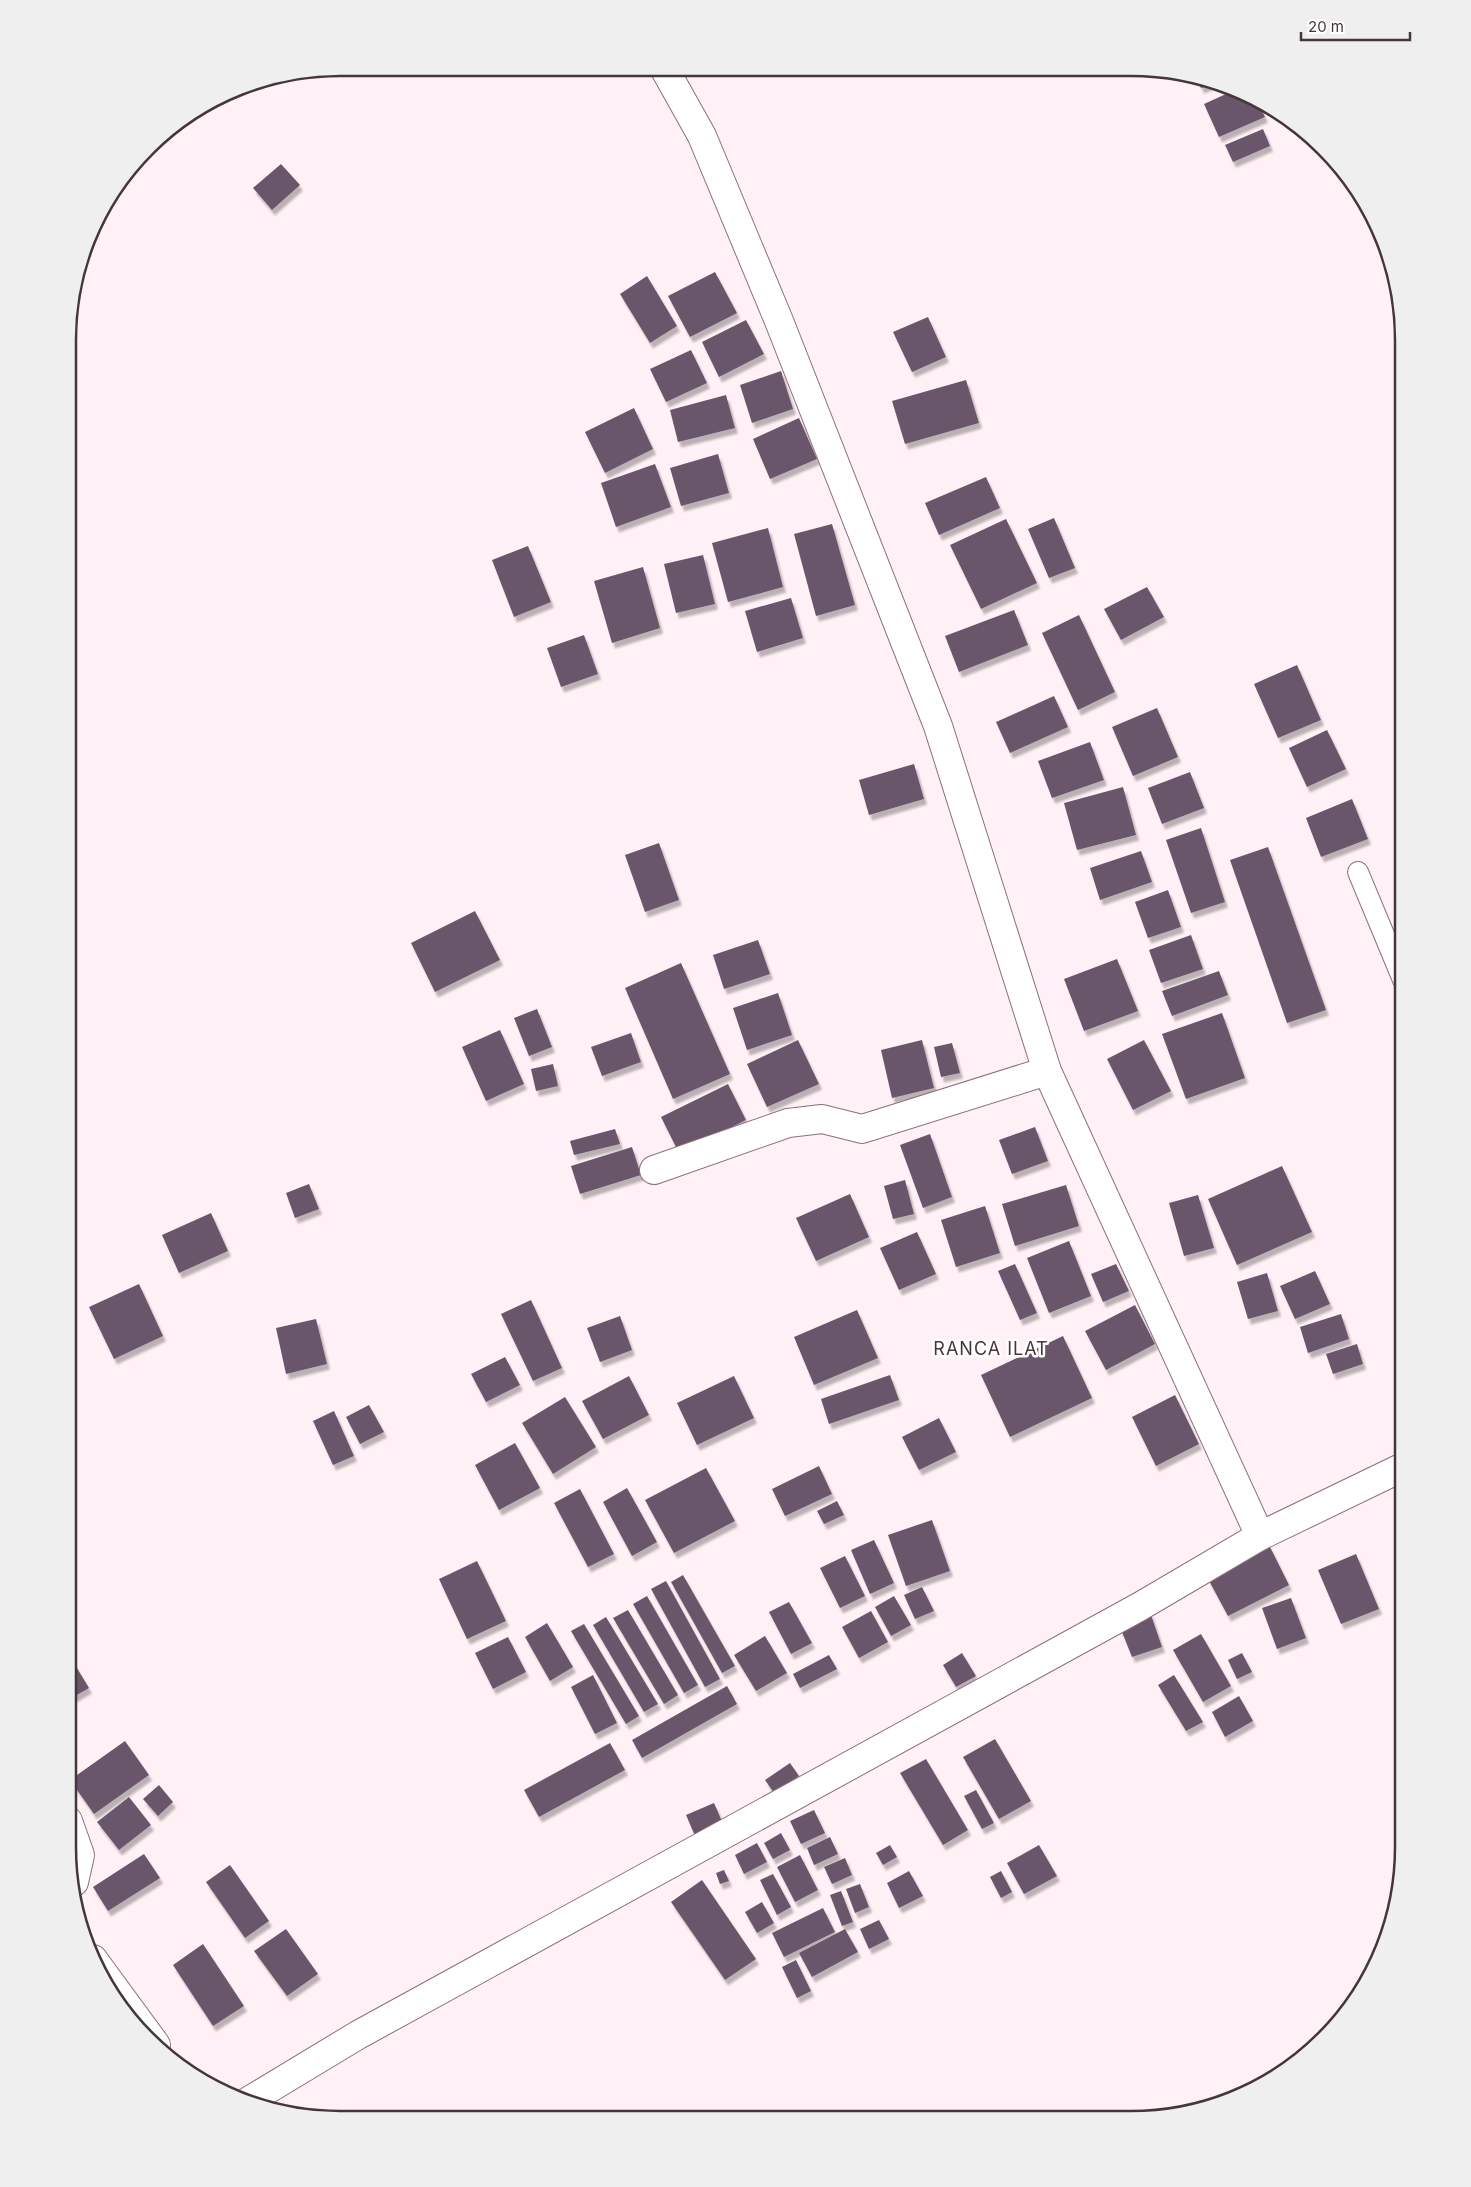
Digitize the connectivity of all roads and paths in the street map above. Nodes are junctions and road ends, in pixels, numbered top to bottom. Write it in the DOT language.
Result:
graph roads {
  1 [pos="668,76"];
  2 [pos="1358,872"];
  3 [pos="1395,961"];
  4 [pos="1047,1071"];
  5 [pos="654,1170"];
  6 [pos="1395,1471"];
  7 [pos="1260,1536"];
  8 [pos="76,1844"];
  9 [pos="77,1867"];
  10 [pos="255,2097"];
  1 -- 4 [label="street"];
  2 -- 3 [label="lane"];
  4 -- 5 [label="street"];
  4 -- 7 [label="street"];
  6 -- 7 [label="street"];
  7 -- 10 [label="street"];
  8 -- 9 [label="street"];
}
